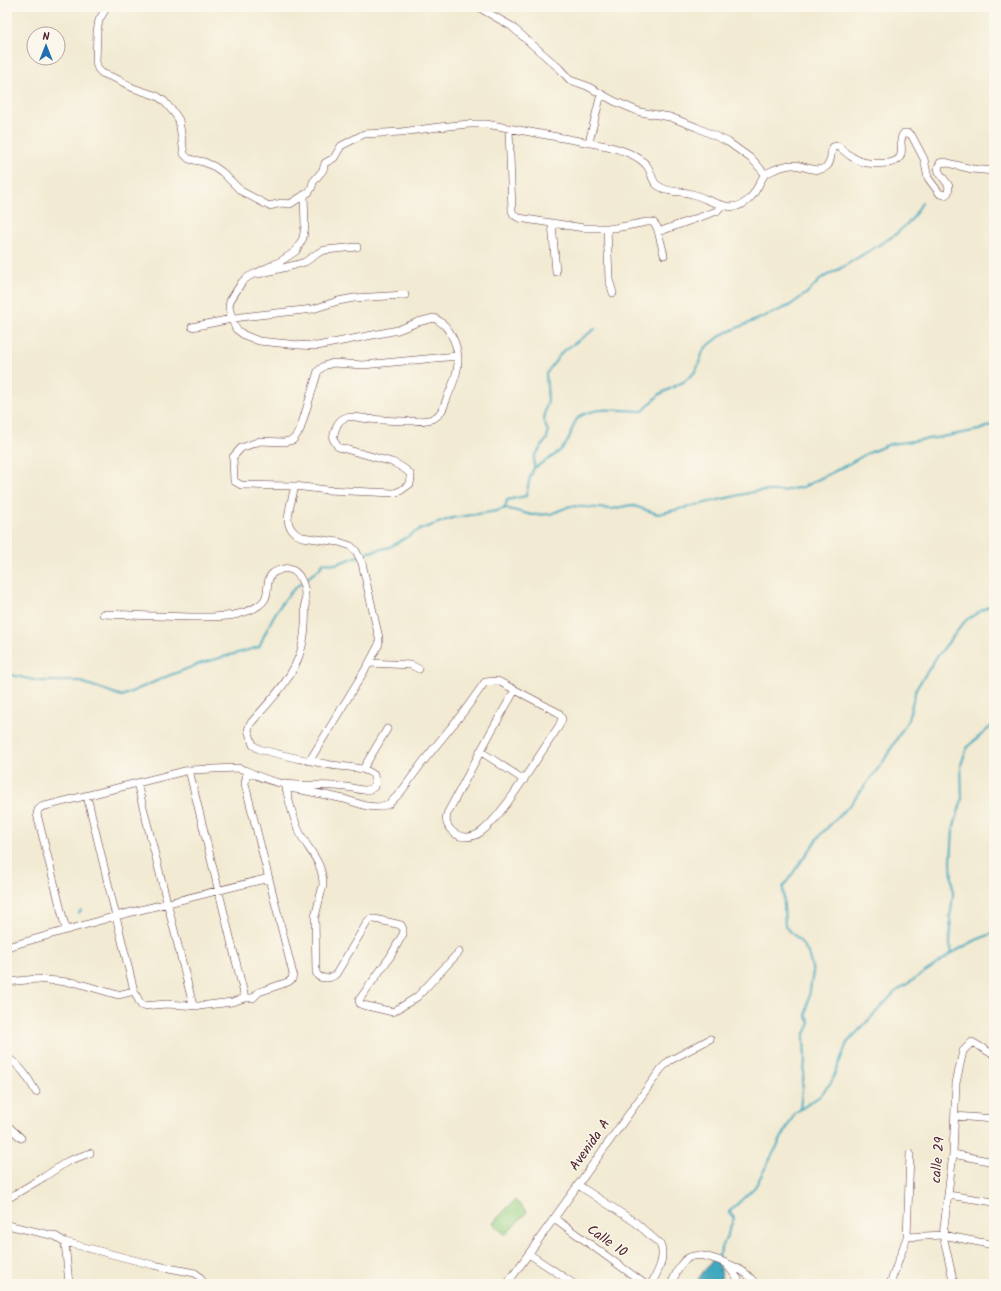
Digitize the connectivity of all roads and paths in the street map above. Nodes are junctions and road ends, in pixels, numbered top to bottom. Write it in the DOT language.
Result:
graph roads {
  1 [pos="107,7"];
  2 [pos="478,7"];
  3 [pos="601,94"];
  4 [pos="509,129"];
  5 [pos="589,142"];
  6 [pos="994,171"];
  7 [pos="765,174"];
  8 [pos="304,195"];
  9 [pos="721,206"];
  10 [pos="552,223"];
  11 [pos="607,228"];
  12 [pos="658,232"];
  13 [pos="357,247"];
  14 [pos="664,255"];
  15 [pos="556,272"];
  16 [pos="248,277"];
  17 [pos="613,293"];
  18 [pos="405,295"];
  19 [pos="232,319"];
  20 [pos="192,327"];
  21 [pos="457,356"];
  22 [pos="295,486"];
  23 [pos="103,614"];
  24 [pos="369,663"];
  25 [pos="419,669"];
  26 [pos="515,690"];
  27 [pos="387,729"];
  28 [pos="480,751"];
  29 [pos="310,760"];
  30 [pos="363,769"];
  31 [pos="189,770"];
  32 [pos="247,771"];
  33 [pos="524,780"];
  34 [pos="137,783"];
  35 [pos="286,786"];
  36 [pos="87,796"];
  37 [pos="269,878"];
  38 [pos="218,890"];
  39 [pos="167,903"];
  40 [pos="116,916"];
  41 [pos="66,930"];
  42 [pos="7,947"];
  43 [pos="459,952"];
  44 [pos="7,982"];
  45 [pos="134,991"];
  46 [pos="245,998"];
  47 [pos="193,1005"];
  48 [pos="710,1039"];
  49 [pos="994,1055"];
  50 [pos="7,1058"];
  51 [pos="36,1092"];
  52 [pos="955,1116"];
  53 [pos="994,1119"];
  54 [pos="7,1125"];
  55 [pos="21,1138"];
  56 [pos="90,1153"];
  57 [pos="910,1154"];
  58 [pos="952,1154"];
  59 [pos="994,1162"];
  60 [pos="578,1185"];
  61 [pos="948,1195"];
  62 [pos="7,1199"];
  63 [pos="994,1202"];
  64 [pos="554,1218"];
  65 [pos="7,1225"];
  66 [pos="943,1235"];
  67 [pos="907,1237"];
  68 [pos="65,1242"];
  69 [pos="994,1245"];
  70 [pos="529,1254"];
  71 [pos="727,1264"];
  72 [pos="69,1284"];
  73 [pos="204,1284"];
  74 [pos="507,1284"];
  75 [pos="574,1284"];
  76 [pos="645,1284"];
  77 [pos="651,1284"];
  78 [pos="671,1284"];
  79 [pos="739,1284"];
  80 [pos="756,1284"];
  81 [pos="890,1284"];
  82 [pos="954,1284"];
  1 -- 8 [label="street"];
  2 -- 3 [label="street"];
  3 -- 5 [label="street"];
  3 -- 7 [label="street"];
  4 -- 5 [label="street"];
  4 -- 8 [label="street"];
  4 -- 10 [label="street"];
  5 -- 9 [label="street"];
  6 -- 7 [label="street"];
  7 -- 9 [label="street"];
  8 -- 16 [label="street"];
  9 -- 12 [label="street"];
  10 -- 11 [label="street"];
  10 -- 15 [label="street"];
  11 -- 12 [label="street"];
  11 -- 17 [label="street"];
  12 -- 14 [label="street"];
  13 -- 16 [label="street"];
  16 -- 19 [label="street"];
  18 -- 19 [label="street"];
  19 -- 20 [label="street"];
  19 -- 21 [label="street"];
  21 -- 22 [label="street"];
  21 -- 22 [label="street"];
  22 -- 24 [label="street"];
  23 -- 29 [label="street"];
  24 -- 25 [label="street"];
  24 -- 29 [label="street"];
  26 -- 28 [label="street"];
  26 -- 33 [label="street"];
  26 -- 35 [label="street"];
  27 -- 30 [label="street"];
  28 -- 33 [label="street"];
  28 -- 33 [label="street"];
  29 -- 30 [label="street"];
  30 -- 35 [label="street"];
  31 -- 32 [label="street"];
  31 -- 34 [label="street"];
  31 -- 38 [label="street"];
  32 -- 35 [label="street"];
  32 -- 37 [label="street"];
  34 -- 36 [label="street"];
  34 -- 39 [label="street"];
  35 -- 43 [label="street"];
  36 -- 40 [label="street"];
  36 -- 41 [label="street"];
  37 -- 38 [label="street"];
  37 -- 46 [label="street"];
  38 -- 39 [label="street"];
  38 -- 46 [label="street"];
  39 -- 40 [label="street"];
  39 -- 47 [label="street"];
  40 -- 41 [label="street"];
  40 -- 45 [label="street"];
  41 -- 42 [label="street"];
  44 -- 45 [label="street"];
  45 -- 47 [label="street"];
  46 -- 47 [label="street"];
  48 -- 60 [label="street, Avenida A"];
  49 -- 52 [label="street, calle 29"];
  50 -- 51 [label="street"];
  52 -- 53 [label="street"];
  52 -- 58 [label="street, calle 29"];
  54 -- 55 [label="street"];
  56 -- 62 [label="street"];
  57 -- 67 [label="street"];
  58 -- 59 [label="street"];
  58 -- 61 [label="street, calle 29"];
  60 -- 64 [label="street, Avenida A"];
  60 -- 77 [label="street"];
  61 -- 63 [label="street"];
  61 -- 66 [label="street, calle 29"];
  64 -- 70 [label="street, Avenida A"];
  64 -- 76 [label="street, Calle 10"];
  65 -- 68 [label="street"];
  66 -- 67 [label="street"];
  66 -- 69 [label="street"];
  66 -- 82 [label="street, calle 29"];
  67 -- 81 [label="street"];
  68 -- 72 [label="street"];
  68 -- 73 [label="street"];
  70 -- 74 [label="street, Avenida A"];
  70 -- 75 [label="street"];
  71 -- 78 [label="street"];
  71 -- 79 [label="street"];
  71 -- 80 [label="street"];
}
